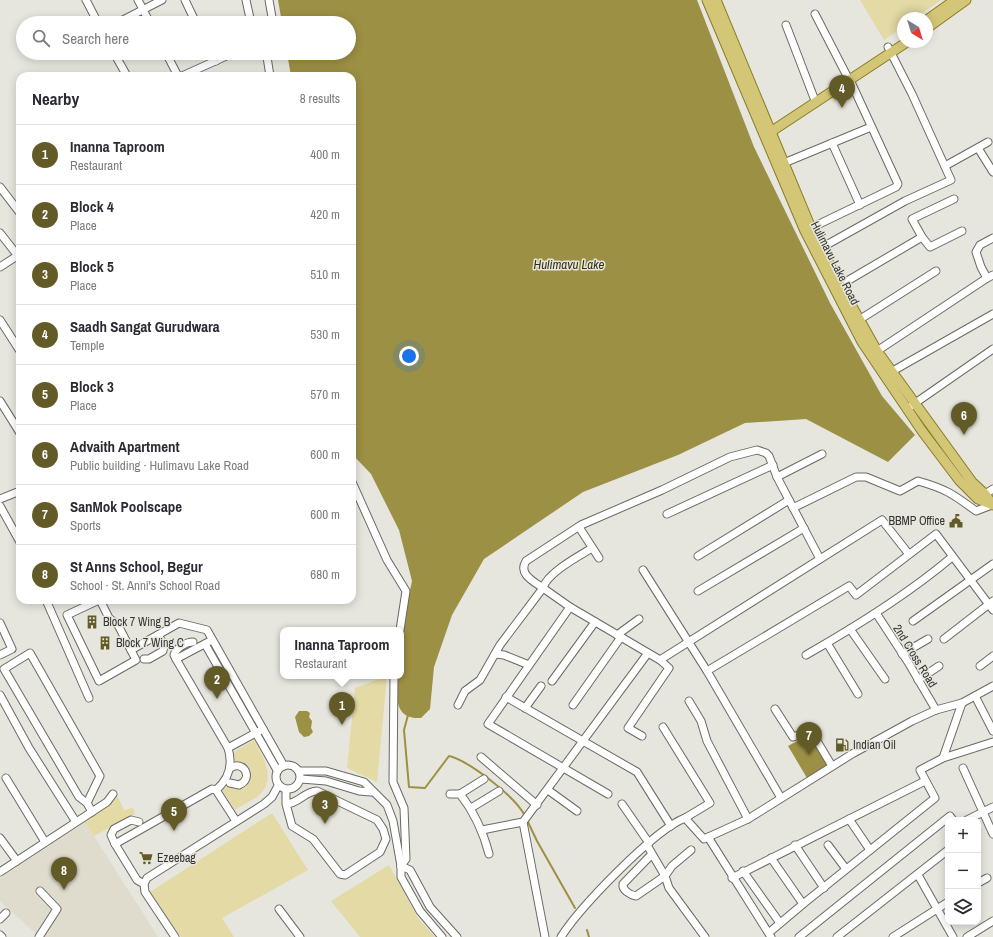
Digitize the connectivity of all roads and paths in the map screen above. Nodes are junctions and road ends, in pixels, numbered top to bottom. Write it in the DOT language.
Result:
graph roads {
  1 [pos="86,0"];
  2 [pos="138,0"];
  3 [pos="162,0"];
  4 [pos="185,0"];
  5 [pos="246,0"];
  6 [pos="269,0"];
  7 [pos="707,0"];
  8 [pos="716,0"];
  9 [pos="955,0"];
  10 [pos="966,0"];
  11 [pos="143,10"];
  12 [pos="815,14"];
  13 [pos="94,16"];
  14 [pos="131,16"];
  15 [pos="146,16"];
  16 [pos="193,16"];
  17 [pos="249,16"];
  18 [pos="272,16"];
  19 [pos="933,16"];
  20 [pos="933,24"];
  21 [pos="786,25"];
  22 [pos="897,43"];
  23 [pos="897,47"];
  24 [pos="890,50"];
  25 [pos="118,60"];
  26 [pos="170,60"];
  27 [pos="268,60"];
  28 [pos="216,61"];
  29 [pos="125,72"];
  30 [pos="176,72"];
  31 [pos="191,72"];
  32 [pos="270,72"];
  33 [pos="848,78"];
  34 [pos="814,98"];
  35 [pos="871,127"];
  36 [pos="766,131"];
  37 [pos="988,142"];
  38 [pos="832,143"];
  39 [pos="978,148"];
  40 [pos="784,163"];
  41 [pos="945,166"];
  42 [pos="993,172"];
  43 [pos="0,187"];
  44 [pos="954,199"];
  45 [pos="860,205"];
  46 [pos="16,208"];
  47 [pos="811,228"];
  48 [pos="962,231"];
  49 [pos="0,233"];
  50 [pos="922,237"];
  51 [pos="993,238"];
  52 [pos="821,248"];
  53 [pos="16,252"];
  54 [pos="16,257"];
  55 [pos="0,267"];
  56 [pos="936,271"];
  57 [pos="990,276"];
  58 [pos="837,287"];
  59 [pos="993,314"];
  60 [pos="0,320"];
  61 [pos="859,320"];
  62 [pos="16,345"];
  63 [pos="993,349"];
  64 [pos="877,351"];
  65 [pos="891,372"];
  66 [pos="0,401"];
  67 [pos="911,406"];
  68 [pos="16,427"];
  69 [pos="822,454"];
  70 [pos="773,465"];
  71 [pos="776,477"];
  72 [pos="356,491"];
  73 [pos="16,492"];
  74 [pos="989,492"];
  75 [pos="0,499"];
  76 [pos="789,500"];
  77 [pos="993,505"];
  78 [pos="0,506"];
  79 [pos="793,508"];
  80 [pos="667,514"];
  81 [pos="579,527"];
  82 [pos="804,528"];
  83 [pos="16,535"];
  84 [pos="592,548"];
  85 [pos="908,554"];
  86 [pos="698,556"];
  87 [pos="952,557"];
  88 [pos="599,558"];
  89 [pos="820,560"];
  90 [pos="993,564"];
  91 [pos="643,570"];
  92 [pos="970,580"];
  93 [pos="543,588"];
  94 [pos="698,591"];
  95 [pos="48,604"];
  96 [pos="91,604"];
  97 [pos="102,604"];
  98 [pos="992,605"];
  99 [pos="570,607"];
  100 [pos="876,613"];
  101 [pos="639,619"];
  102 [pos="595,622"];
  103 [pos="913,622"];
  104 [pos="0,623"];
  105 [pos="400,627"];
  106 [pos="850,629"];
  107 [pos="158,635"];
  108 [pos="619,636"];
  109 [pos="928,639"];
  110 [pos="944,639"];
  111 [pos="212,640"];
  112 [pos="193,642"];
  113 [pos="690,643"];
  114 [pos="827,643"];
  115 [pos="205,644"];
  116 [pos="131,650"];
  117 [pos="648,653"];
  118 [pos="495,654"];
  119 [pos="902,654"];
  120 [pos="0,655"];
  121 [pos="806,655"];
  122 [pos="993,656"];
  123 [pos="144,659"];
  124 [pos="176,660"];
  125 [pos="660,660"];
  126 [pos="529,664"];
  127 [pos="939,666"];
  128 [pos="980,666"];
  129 [pos="707,671"];
  130 [pos="394,679"];
  131 [pos="885,679"];
  132 [pos="918,680"];
  133 [pos="552,681"];
  134 [pos="541,686"];
  135 [pos="993,688"];
  136 [pos="858,694"];
  137 [pos="0,695"];
  138 [pos="975,696"];
  139 [pos="506,697"];
  140 [pos="89,698"];
  141 [pos="689,701"];
  142 [pos="962,703"];
  143 [pos="458,705"];
  144 [pos="573,705"];
  145 [pos="526,708"];
  146 [pos="775,709"];
  147 [pos="936,710"];
  148 [pos="663,727"];
  149 [pos="263,729"];
  150 [pos="993,731"];
  151 [pos="256,733"];
  152 [pos="642,736"];
  153 [pos="582,741"];
  154 [pos="993,742"];
  155 [pos="228,748"];
  156 [pos="481,757"];
  157 [pos="943,758"];
  158 [pos="284,766"];
  159 [pos="832,766"];
  160 [pos="230,768"];
  161 [pos="563,768"];
  162 [pos="964,768"];
  163 [pos="277,770"];
  164 [pos="299,771"];
  165 [pos="6,778"];
  166 [pos="300,779"];
  167 [pos="484,779"];
  168 [pos="925,780"];
  169 [pos="230,783"];
  170 [pos="278,786"];
  171 [pos="290,789"];
  172 [pos="216,790"];
  173 [pos="548,790"];
  174 [pos="499,791"];
  175 [pos="371,792"];
  176 [pos="113,794"];
  177 [pos="450,794"];
  178 [pos="460,794"];
  179 [pos="608,794"];
  180 [pos="781,798"];
  181 [pos="86,803"];
  182 [pos="289,804"];
  183 [pos="622,804"];
  184 [pos="537,805"];
  185 [pos="993,807"];
  186 [pos="471,808"];
  187 [pos="577,811"];
  188 [pos="92,812"];
  189 [pos="984,812"];
  190 [pos="973,817"];
  191 [pos="685,818"];
  192 [pos="748,819"];
  193 [pos="849,819"];
  194 [pos="525,820"];
  195 [pos="945,820"];
  196 [pos="236,821"];
  197 [pos="76,822"];
  198 [pos="138,822"];
  199 [pos="671,826"];
  200 [pos="482,830"];
  201 [pos="993,834"];
  202 [pos="708,837"];
  203 [pos="0,838"];
  204 [pos="45,842"];
  205 [pos="116,844"];
  206 [pos="648,844"];
  207 [pos="795,845"];
  208 [pos="828,845"];
  209 [pos="691,850"];
  210 [pos="870,850"];
  211 [pos="945,852"];
  212 [pos="489,854"];
  213 [pos="652,854"];
  214 [pos="771,858"];
  215 [pos="17,861"];
  216 [pos="402,866"];
  217 [pos="846,869"];
  218 [pos="743,871"];
  219 [pos="0,872"];
  220 [pos="918,875"];
  221 [pos="665,876"];
  222 [pos="732,878"];
  223 [pos="987,878"];
  224 [pos="981,882"];
  225 [pos="144,884"];
  226 [pos="824,888"];
  227 [pos="40,891"];
  228 [pos="803,904"];
  229 [pos="945,904"];
  230 [pos="279,909"];
  231 [pos="938,909"];
  232 [pos="6,913"];
  233 [pos="0,919"];
  234 [pos="993,921"];
  235 [pos="780,923"];
  236 [pos="771,934"];
  237 [pos="0,935"];
  238 [pos="2,937"];
  239 [pos="39,937"];
  240 [pos="175,937"];
  241 [pos="300,937"];
  242 [pos="442,937"];
  243 [pos="457,937"];
  244 [pos="545,937"];
  245 [pos="561,937"];
  246 [pos="705,937"];
  247 [pos="799,937"];
  248 [pos="837,937"];
  249 [pos="893,937"];
  250 [pos="953,937"];
  251 [pos="967,937"];
  1 -- 13 [label="street"];
  2 -- 11 [label="street"];
  3 -- 11 [label="street"];
  4 -- 16 [label="street"];
  5 -- 17 [label="street"];
  6 -- 18 [label="street"];
  7 -- 36 [label="main road, Hulimavu Lake Road"];
  8 -- 36 [label="main road, Hulimavu Lake Road"];
  9 -- 19 [label="main road"];
  10 -- 20 [label="main road"];
  11 -- 14 [label="street"];
  11 -- 15 [label="street"];
  12 -- 33 [label="street"];
  21 -- 34 [label="street"];
  22 -- 24 [label="main road"];
  23 -- 24 [label="main road"];
  24 -- 33 [label="main road"];
  24 -- 41 [label="street"];
  25 -- 29 [label="street"];
  26 -- 30 [label="street"];
  27 -- 32 [label="street"];
  28 -- 31 [label="street"];
  33 -- 34 [label="main road"];
  33 -- 35 [label="street"];
  33 -- 36 [label="main road"];
  34 -- 36 [label="main road"];
  35 -- 38 [label="street"];
  35 -- 45 [label="street"];
  36 -- 40 [label="main road, Hulimavu Lake Road"];
  36 -- 58 [label="main road, Hulimavu Lake Road"];
  37 -- 39 [label="street"];
  38 -- 40 [label="street"];
  38 -- 45 [label="street"];
  39 -- 41 [label="street"];
  39 -- 42 [label="street"];
  40 -- 47 [label="main road, Hulimavu Lake Road"];
  41 -- 52 [label="street"];
  43 -- 46 [label="street"];
  44 -- 50 [label="street"];
  45 -- 47 [label="street"];
  47 -- 52 [label="main road, Hulimavu Lake Road"];
  48 -- 50 [label="street"];
  49 -- 53 [label="street"];
  50 -- 58 [label="street"];
  51 -- 57 [label="street"];
  52 -- 58 [label="main road, Hulimavu Lake Road"];
  54 -- 55 [label="street"];
  56 -- 61 [label="street"];
  57 -- 64 [label="street"];
  58 -- 61 [label="main road, Hulimavu Lake Road"];
  58 -- 67 [label="main road, Hulimavu Lake Road"];
  59 -- 65 [label="street"];
  60 -- 62 [label="street"];
  61 -- 64 [label="main road, Hulimavu Lake Road"];
  63 -- 67 [label="street"];
  64 -- 65 [label="main road, Hulimavu Lake Road"];
  65 -- 67 [label="main road, Hulimavu Lake Road"];
  66 -- 68 [label="street"];
  67 -- 74 [label="main road, Hulimavu Lake Road"];
  67 -- 77 [label="main road, Hulimavu Lake Road"];
  69 -- 71 [label="street"];
  70 -- 71 [label="street"];
  70 -- 80 [label="street"];
  70 -- 81 [label="street"];
  71 -- 76 [label="street"];
  72 -- 105 [label="street"];
  73 -- 75 [label="street"];
  74 -- 77 [label="main road, Hulimavu Lake Road"];
  76 -- 79 [label="street"];
  76 -- 86 [label="street"];
  77 -- 79 [label="street"];
  78 -- 83 [label="street"];
  79 -- 82 [label="street"];
  81 -- 84 [label="street"];
  81 -- 93 [label="street"];
  82 -- 89 [label="street"];
  82 -- 94 [label="street"];
  84 -- 88 [label="street"];
  84 -- 93 [label="street"];
  85 -- 87 [label="street"];
  85 -- 89 [label="street"];
  85 -- 129 [label="street"];
  87 -- 92 [label="street"];
  87 -- 100 [label="street"];
  89 -- 113 [label="street"];
  90 -- 92 [label="street"];
  91 -- 113 [label="street"];
  92 -- 98 [label="street"];
  92 -- 103 [label="street"];
  93 -- 99 [label="street"];
  93 -- 118 [label="street"];
  95 -- 140 [label="street"];
  96 -- 116 [label="street"];
  97 -- 116 [label="street"];
  98 -- 110 [label="street"];
  99 -- 102 [label="street"];
  99 -- 126 [label="street"];
  100 -- 106 [label="street"];
  100 -- 119 [label="street, 2nd Cross Road"];
  101 -- 108 [label="street"];
  102 -- 108 [label="street"];
  102 -- 133 [label="street"];
  104 -- 120 [label="street"];
  106 -- 114 [label="street"];
  106 -- 131 [label="street"];
  107 -- 111 [label="street"];
  107 -- 116 [label="street"];
  107 -- 123 [label="street"];
  108 -- 117 [label="street"];
  108 -- 144 [label="street"];
  109 -- 119 [label="street"];
  111 -- 115 [label="street"];
  111 -- 149 [label="street"];
  112 -- 124 [label="street"];
  113 -- 125 [label="street"];
  113 -- 129 [label="street"];
  114 -- 121 [label="street"];
  114 -- 136 [label="street"];
  115 -- 124 [label="street"];
  115 -- 151 [label="street"];
  117 -- 125 [label="street"];
  117 -- 153 [label="street"];
  118 -- 126 [label="street"];
  118 -- 143 [label="street"];
  119 -- 132 [label="street, 2nd Cross Road"];
  122 -- 128 [label="street"];
  124 -- 155 [label="street"];
  125 -- 152 [label="street"];
  126 -- 139 [label="street"];
  127 -- 132 [label="street"];
  129 -- 180 [label="street"];
  130 -- 216 [label="street"];
  132 -- 147 [label="street, 2nd Cross Road"];
  134 -- 145 [label="street"];
  135 -- 138 [label="street"];
  137 -- 197 [label="street"];
  138 -- 142 [label="street"];
  138 -- 150 [label="street"];
  139 -- 145 [label="street"];
  139 -- 161 [label="street"];
  141 -- 192 [label="street"];
  142 -- 147 [label="street"];
  142 -- 157 [label="street"];
  145 -- 153 [label="street"];
  146 -- 159 [label="street"];
  147 -- 159 [label="street"];
  148 -- 191 [label="street"];
  149 -- 151 [label="street"];
  149 -- 158 [label="street"];
  151 -- 155 [label="street"];
  151 -- 163 [label="street"];
  153 -- 161 [label="street"];
  153 -- 199 [label="street"];
  154 -- 157 [label="street"];
  155 -- 160 [label="street"];
  156 -- 184 [label="street"];
  157 -- 168 [label="street"];
  158 -- 163 [label="street"];
  158 -- 164 [label="street"];
  159 -- 180 [label="street"];
  160 -- 169 [label="street"];
  160 -- 172 [label="street"];
  161 -- 173 [label="street"];
  161 -- 179 [label="street"];
  162 -- 189 [label="street"];
  163 -- 170 [label="street"];
  164 -- 166 [label="street"];
  164 -- 175 [label="street"];
  165 -- 204 [label="street"];
  166 -- 171 [label="street"];
  166 -- 175 [label="street"];
  167 -- 178 [label="street"];
  168 -- 193 [label="street"];
  168 -- 210 [label="street"];
  170 -- 171 [label="street"];
  170 -- 196 [label="street"];
  171 -- 182 [label="street"];
  172 -- 196 [label="street"];
  172 -- 205 [label="street"];
  173 -- 184 [label="street"];
  173 -- 187 [label="street"];
  174 -- 186 [label="street"];
  175 -- 216 [label="street"];
  176 -- 188 [label="street"];
  177 -- 178 [label="street"];
  178 -- 186 [label="street"];
  180 -- 192 [label="street"];
  181 -- 181 [label="street"];
  181 -- 188 [label="street"];
  182 -- 182 [label="street"];
  183 -- 206 [label="street"];
  184 -- 194 [label="street"];
  185 -- 189 [label="street"];
  186 -- 200 [label="street"];
  188 -- 197 [label="street"];
  189 -- 190 [label="street"];
  189 -- 201 [label="street"];
  191 -- 199 [label="street"];
  191 -- 202 [label="street"];
  192 -- 202 [label="street"];
  193 -- 207 [label="street"];
  193 -- 210 [label="street"];
  194 -- 200 [label="street"];
  194 -- 244 [label="street"];
  195 -- 247 [label="street"];
  196 -- 225 [label="street"];
  197 -- 204 [label="street"];
  198 -- 205 [label="street"];
  199 -- 206 [label="street"];
  200 -- 212 [label="street"];
  202 -- 222 [label="street"];
  203 -- 215 [label="street"];
  204 -- 215 [label="street"];
  205 -- 225 [label="street"];
  206 -- 213 [label="street"];
  206 -- 245 [label="street"];
  207 -- 214 [label="street"];
  207 -- 226 [label="street"];
  208 -- 217 [label="street"];
  209 -- 221 [label="street"];
  210 -- 217 [label="street"];
  211 -- 220 [label="street"];
  213 -- 221 [label="street"];
  213 -- 221 [label="street"];
  214 -- 218 [label="street"];
  214 -- 228 [label="street"];
  215 -- 219 [label="street"];
  216 -- 242 [label="street"];
  216 -- 243 [label="street"];
  217 -- 226 [label="street"];
  218 -- 222 [label="street"];
  218 -- 235 [label="street"];
  220 -- 231 [label="street"];
  220 -- 248 [label="street"];
  221 -- 246 [label="street"];
  222 -- 236 [label="street"];
  223 -- 224 [label="street"];
  225 -- 240 [label="street"];
  226 -- 228 [label="street"];
  227 -- 239 [label="street"];
  228 -- 235 [label="street"];
  229 -- 231 [label="street"];
  230 -- 241 [label="street"];
  231 -- 249 [label="street"];
  231 -- 250 [label="street"];
  232 -- 233 [label="street"];
  234 -- 251 [label="street"];
  235 -- 236 [label="street"];
  237 -- 238 [label="street"];
}
